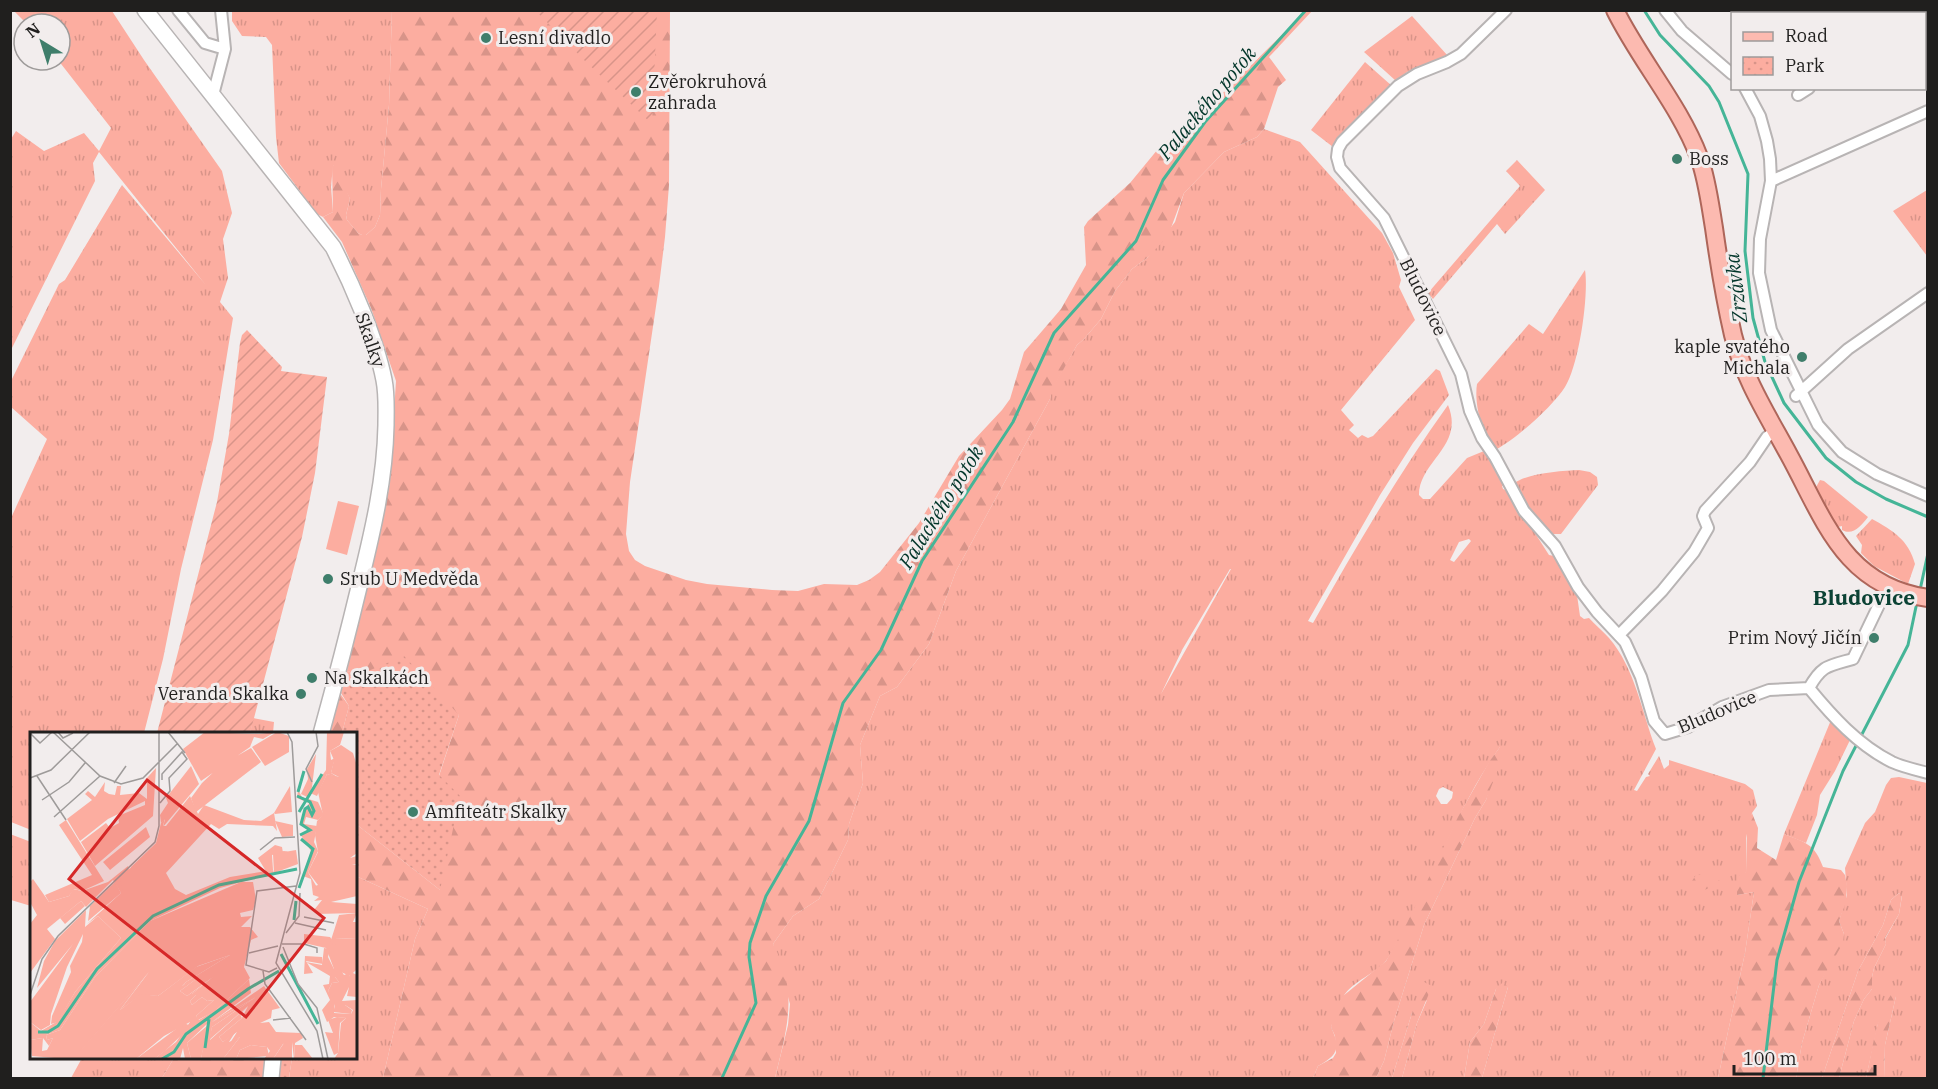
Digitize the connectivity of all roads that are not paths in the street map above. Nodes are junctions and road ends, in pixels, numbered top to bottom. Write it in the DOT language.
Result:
graph roads {
  1 [pos="145,10"];
  2 [pos="178,10"];
  3 [pos="221,10"];
  4 [pos="1506,10"];
  5 [pos="1615,10"];
  6 [pos="1665,10"];
  7 [pos="225,49"];
  8 [pos="1731,73"];
  9 [pos="1746,90"];
  10 [pos="1805,90"];
  11 [pos="1798,94"];
  12 [pos="213,95"];
  13 [pos="1928,111"];
  14 [pos="1771,181"];
  15 [pos="1928,293"];
  16 [pos="1800,394"];
  17 [pos="1775,430"];
  18 [pos="1928,496"];
  19 [pos="1888,586"];
  20 [pos="1922,597"];
  21 [pos="1619,635"];
  22 [pos="1809,688"];
  23 [pos="322,732"];
  24 [pos="1928,773"];
  25 [pos="273,1059"];
  26 [pos="271,1078"];
  1 -- 12 [label="street, Skalky"];
  2 -- 7 [label="street"];
  3 -- 7 [label="street"];
  4 -- 21 [label="street, Bludovice"];
  5 -- 17 [label="main road"];
  6 -- 8 [label="street"];
  7 -- 12 [label="street"];
  9 -- 14 [label="street"];
  10 -- 11 [label="street"];
  12 -- 23 [label="street, Skalky"];
  13 -- 14 [label="street"];
  14 -- 16 [label="street"];
  15 -- 16 [label="street"];
  16 -- 18 [label="street"];
  17 -- 19 [label="main road"];
  17 -- 21 [label="street"];
  19 -- 20 [label="main road"];
  19 -- 22 [label="street"];
  21 -- 22 [label="street, Bludovice"];
  22 -- 24 [label="street"];
  25 -- 26 [label="street"];
}
